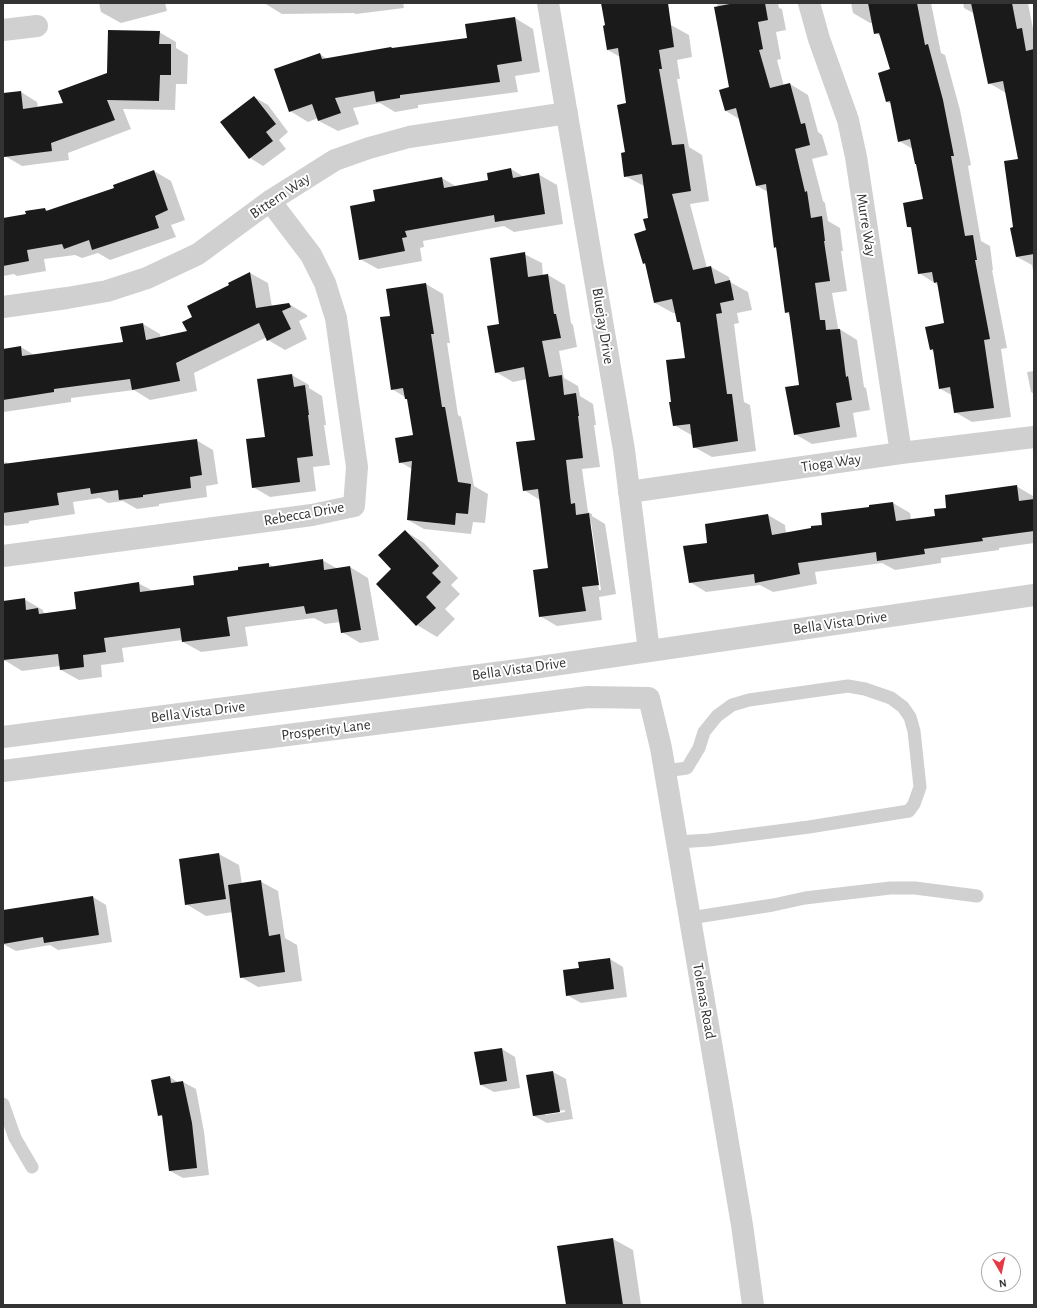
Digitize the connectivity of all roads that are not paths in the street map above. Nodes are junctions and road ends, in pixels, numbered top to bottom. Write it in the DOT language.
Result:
graph roads {
  1 [pos="548,3"];
  2 [pos="809,3"];
  3 [pos="37,26"];
  4 [pos="3,30"];
  5 [pos="567,113"];
  6 [pos="270,201"];
  7 [pos="3,307"];
  8 [pos="1034,437"];
  9 [pos="901,453"];
  10 [pos="628,492"];
  11 [pos="3,556"];
  12 [pos="1034,595"];
  13 [pos="649,651"];
  14 [pos="649,698"];
  15 [pos="3,737"];
  16 [pos="3,771"];
  17 [pos="665,771"];
  18 [pos="677,842"];
  19 [pos="977,896"];
  20 [pos="690,918"];
  21 [pos="3,1104"];
  22 [pos="32,1167"];
  23 [pos="753,1305"];
  1 -- 5 [label="street, Bluejay Drive"];
  2 -- 9 [label="street, Murre Way"];
  3 -- 4 [label="street"];
  5 -- 6 [label="street, Bittern Way"];
  5 -- 10 [label="street, Bluejay Drive"];
  6 -- 7 [label="street, Bittern Way"];
  6 -- 11 [label="street, Rebecca Drive"];
  8 -- 9 [label="street, Tioga Way"];
  9 -- 10 [label="street, Tioga Way"];
  10 -- 13 [label="street, Bluejay Drive"];
  12 -- 13 [label="street, Bella Vista Drive"];
  13 -- 15 [label="street, Bella Vista Drive"];
  14 -- 16 [label="street, Prosperity Lane"];
  14 -- 17 [label="street, Tolenas Road"];
  17 -- 18 [label="street, Tolenas Road"];
  17 -- 18 [label="lane"];
  18 -- 20 [label="street, Tolenas Road"];
  19 -- 20 [label="lane"];
  20 -- 23 [label="street, Tolenas Road"];
  21 -- 22 [label="lane"];
}
